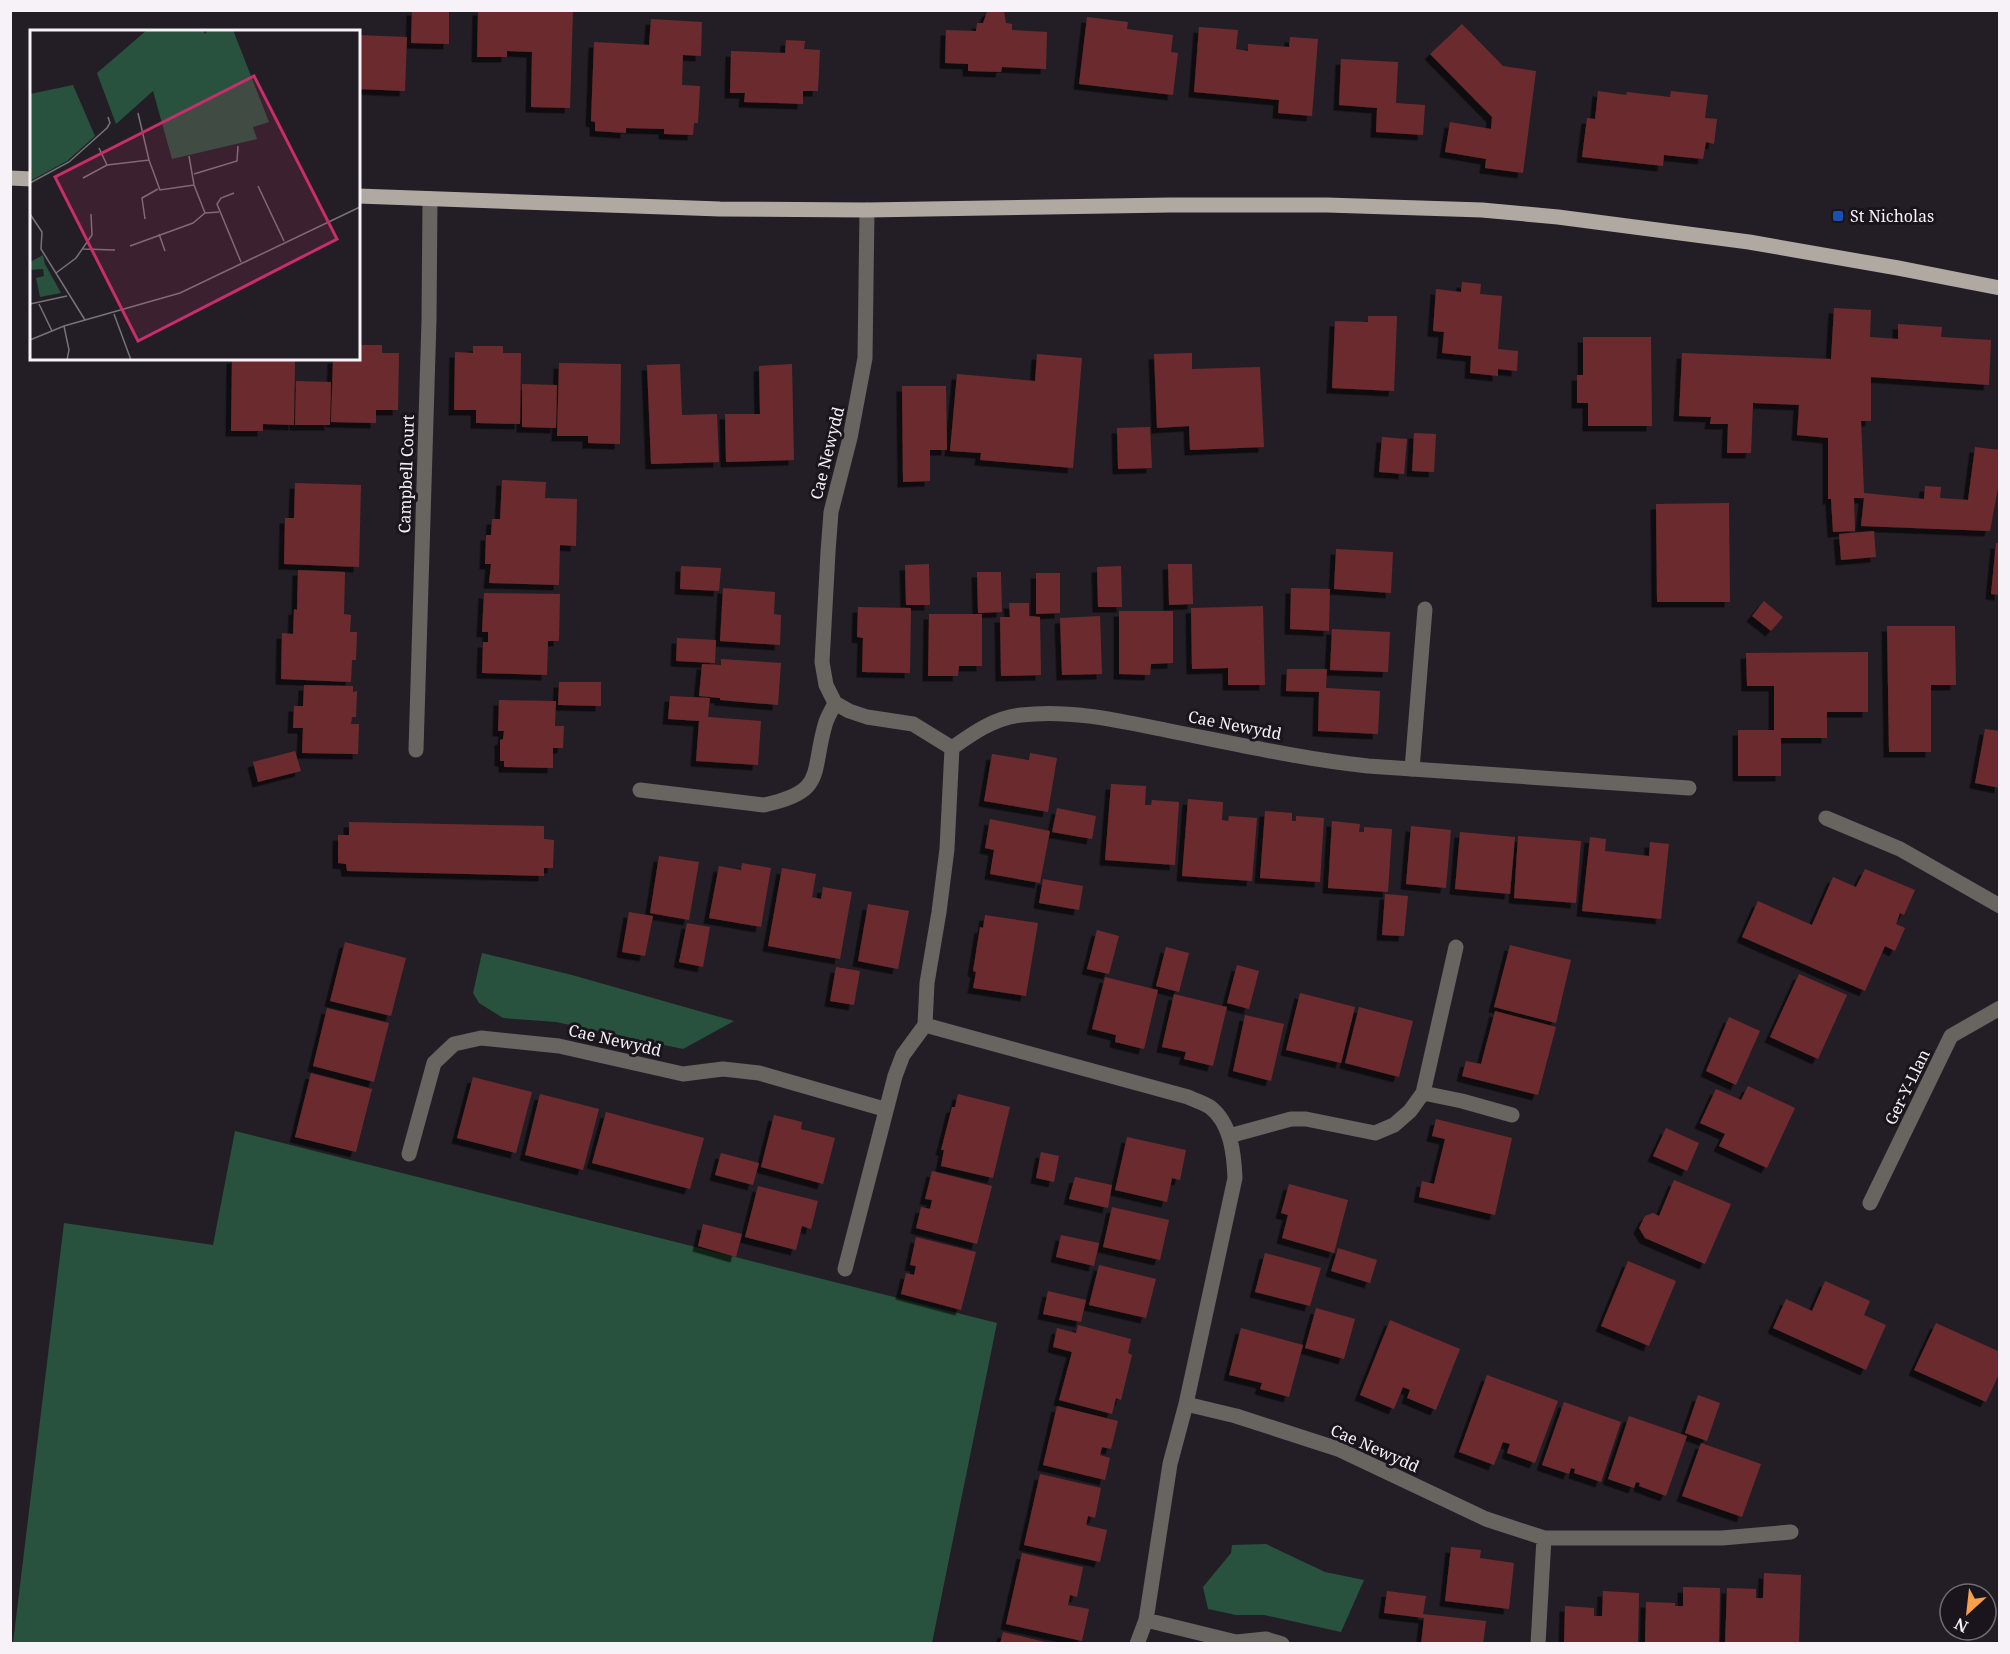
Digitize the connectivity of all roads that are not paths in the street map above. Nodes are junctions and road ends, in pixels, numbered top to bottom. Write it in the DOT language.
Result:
graph roads {
  1 [pos="10,178"];
  2 [pos="30,179"];
  3 [pos="360,196"];
  4 [pos="430,199"];
  5 [pos="867,210"];
  6 [pos="2000,288"];
  7 [pos="1425,609"];
  8 [pos="835,703"];
  9 [pos="952,748"];
  10 [pos="416,750"];
  11 [pos="1412,769"];
  12 [pos="1689,788"];
  13 [pos="640,790"];
  14 [pos="1826,818"];
  15 [pos="2000,906"];
  16 [pos="1456,947"];
  17 [pos="2000,1008"];
  18 [pos="925,1024"];
  19 [pos="1423,1093"];
  20 [pos="884,1109"];
  21 [pos="1512,1115"];
  22 [pos="1229,1136"];
  23 [pos="409,1154"];
  24 [pos="1870,1203"];
  25 [pos="844,1269"];
  26 [pos="1186,1404"];
  27 [pos="1791,1532"];
  28 [pos="1544,1538"];
  29 [pos="1146,1620"];
  30 [pos="1137,1644"];
  31 [pos="1282,1644"];
  32 [pos="1538,1644"];
  1 -- 2 [label="main road"];
  3 -- 4 [label="main road"];
  4 -- 5 [label="main road"];
  4 -- 10 [label="street, Campbell Court"];
  5 -- 6 [label="main road"];
  5 -- 8 [label="street, Cae Newydd"];
  7 -- 11 [label="street"];
  8 -- 9 [label="street"];
  8 -- 13 [label="street"];
  9 -- 11 [label="street, Cae Newydd"];
  9 -- 18 [label="street"];
  11 -- 12 [label="street, Cae Newydd"];
  14 -- 15 [label="street"];
  16 -- 19 [label="street"];
  17 -- 24 [label="street, Ger-Y-Llan"];
  18 -- 20 [label="street"];
  18 -- 22 [label="street"];
  19 -- 21 [label="street"];
  19 -- 22 [label="street"];
  20 -- 23 [label="street, Cae Newydd"];
  20 -- 25 [label="street"];
  22 -- 26 [label="street"];
  26 -- 28 [label="street, Cae Newydd"];
  26 -- 29 [label="street"];
  27 -- 28 [label="street, Cae Newydd"];
  28 -- 32 [label="street"];
  29 -- 30 [label="street"];
  29 -- 31 [label="street"];
}
